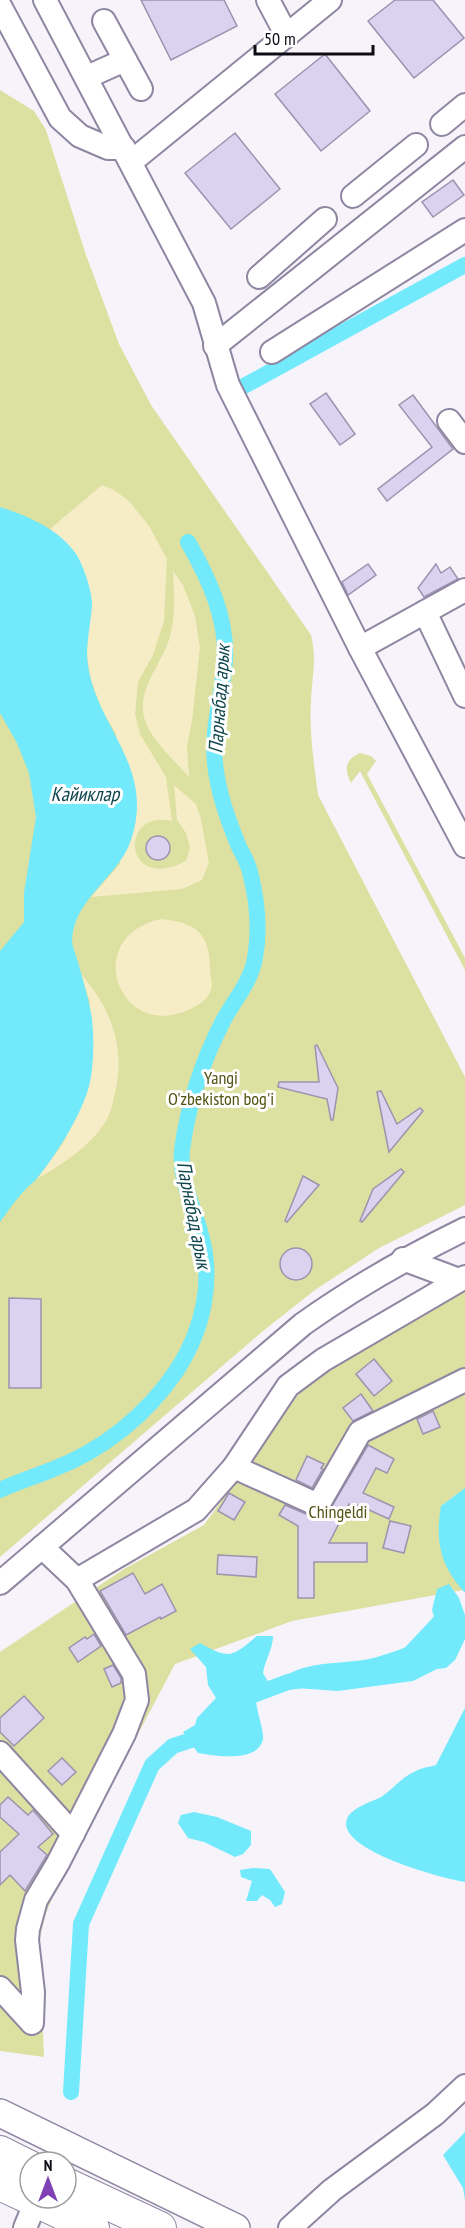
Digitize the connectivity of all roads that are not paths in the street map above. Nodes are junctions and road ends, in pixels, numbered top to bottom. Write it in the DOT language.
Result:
graph roads {
  1 [pos="45,0"];
  2 [pos="268,0"];
  3 [pos="330,0"];
  4 [pos="0,6"];
  5 [pos="104,21"];
  6 [pos="287,36"];
  7 [pos="125,60"];
  8 [pos="87,77"];
  9 [pos="141,89"];
  10 [pos="465,105"];
  11 [pos="442,124"];
  12 [pos="416,145"];
  13 [pos="465,147"];
  14 [pos="128,155"];
  15 [pos="384,171"];
  16 [pos="406,194"];
  17 [pos="353,196"];
  18 [pos="325,219"];
  19 [pos="465,230"];
  20 [pos="292,248"];
  21 [pos="311,270"];
  22 [pos="259,277"];
  23 [pos="215,346"];
  24 [pos="272,352"];
  25 [pos="449,421"];
  26 [pos="465,442"];
  27 [pos="465,590"];
  28 [pos="425,612"];
  29 [pos="360,648"];
  30 [pos="465,696"];
  31 [pos="465,846"];
  32 [pos="465,1229"];
  33 [pos="403,1259"];
  34 [pos="462,1278"];
  35 [pos="465,1380"];
  36 [pos="234,1467"];
  37 [pos="42,1547"];
  38 [pos="77,1580"];
  39 [pos="0,1583"];
  40 [pos="0,1753"];
  41 [pos="73,1834"];
  42 [pos="0,1988"];
  43 [pos="465,2086"];
  44 [pos="0,2113"];
  45 [pos="0,2152"];
  46 [pos="18,2161"];
  47 [pos="0,2184"];
  48 [pos="78,2190"];
  49 [pos="18,2197"];
  50 [pos="41,2210"];
  51 [pos="93,2228"];
  52 [pos="160,2228"];
  53 [pos="236,2228"];
  54 [pos="290,2228"];
  1 -- 8 [label="street"];
  2 -- 6 [label="street"];
  3 -- 6 [label="street"];
  4 -- 14 [label="street"];
  5 -- 7 [label="street"];
  6 -- 14 [label="street"];
  7 -- 8 [label="street"];
  7 -- 9 [label="street"];
  8 -- 14 [label="street"];
  10 -- 11 [label="street"];
  12 -- 15 [label="street"];
  13 -- 16 [label="street"];
  14 -- 23 [label="street"];
  15 -- 16 [label="street"];
  15 -- 17 [label="street"];
  16 -- 21 [label="street"];
  18 -- 20 [label="street"];
  19 -- 24 [label="street"];
  20 -- 21 [label="street"];
  20 -- 22 [label="street"];
  21 -- 23 [label="street"];
  23 -- 29 [label="street"];
  25 -- 26 [label="street"];
  27 -- 28 [label="street"];
  28 -- 29 [label="street"];
  28 -- 30 [label="street"];
  29 -- 31 [label="street"];
  32 -- 33 [label="street"];
  33 -- 34 [label="street"];
  33 -- 37 [label="street"];
  34 -- 36 [label="street"];
  35 -- 36 [label="street"];
  36 -- 38 [label="street"];
  37 -- 38 [label="street"];
  37 -- 39 [label="street"];
  38 -- 41 [label="street"];
  40 -- 41 [label="street"];
  41 -- 42 [label="street"];
  43 -- 54 [label="street"];
  44 -- 53 [label="main road"];
  45 -- 46 [label="highway"];
  47 -- 49 [label="highway"];
  48 -- 52 [label="highway"];
  50 -- 51 [label="highway"];
}
